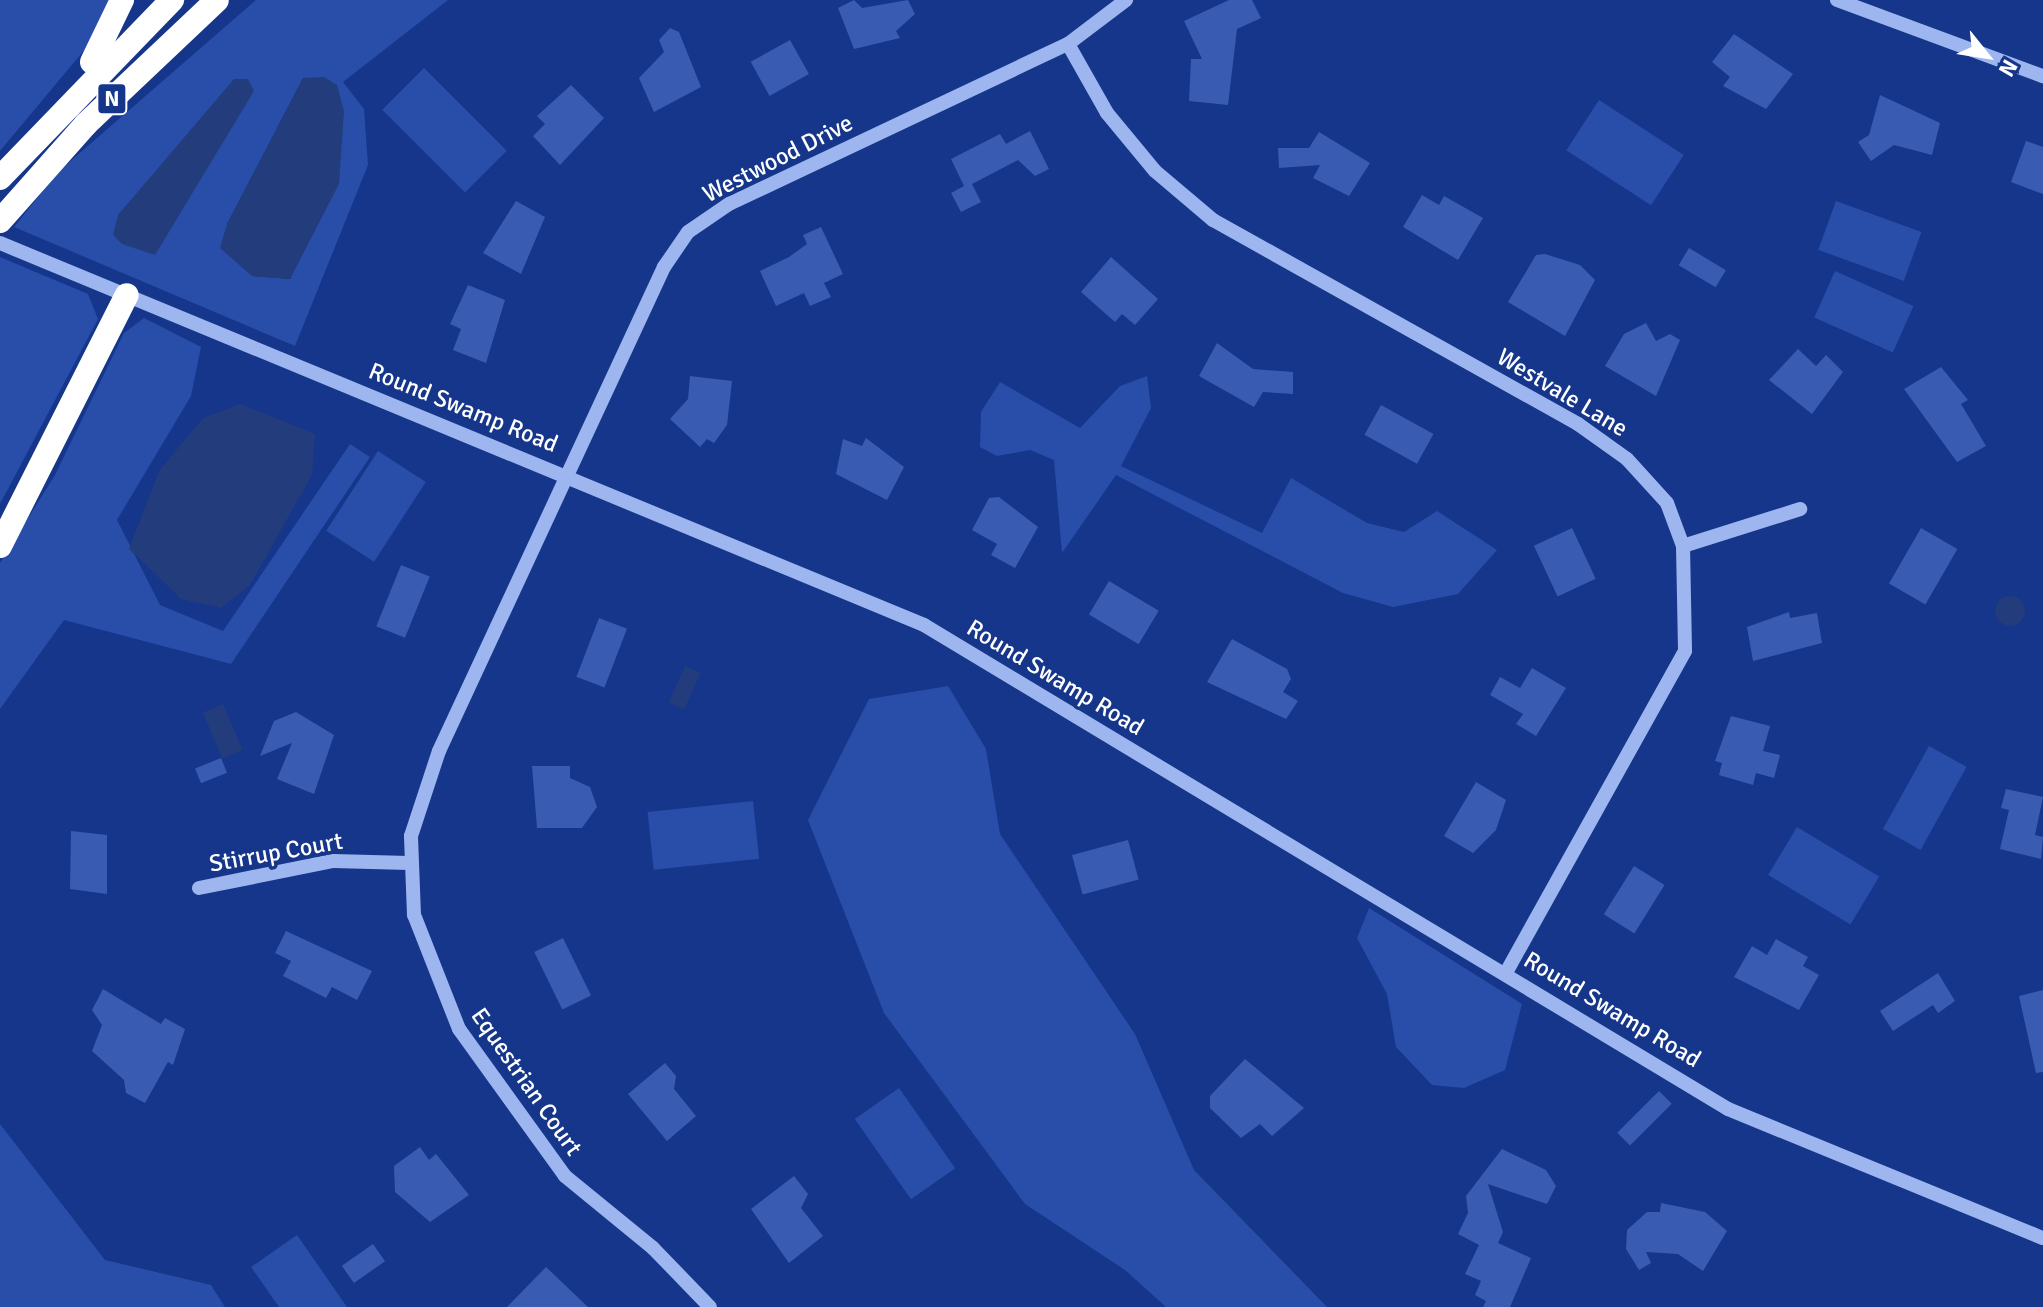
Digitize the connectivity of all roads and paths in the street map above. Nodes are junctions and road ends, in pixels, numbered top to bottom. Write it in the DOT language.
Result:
graph roads {
  1 [pos="122,0"];
  2 [pos="172,0"];
  3 [pos="217,0"];
  4 [pos="1126,0"];
  5 [pos="1837,0"];
  6 [pos="1068,44"];
  7 [pos="2043,76"];
  8 [pos="57,112"];
  9 [pos="0,178"];
  10 [pos="7,212"];
  11 [pos="0,243"];
  12 [pos="127,295"];
  13 [pos="43,463"];
  14 [pos="567,474"];
  15 [pos="1800,509"];
  16 [pos="0,519"];
  17 [pos="0,546"];
  18 [pos="1683,546"];
  19 [pos="409,863"];
  20 [pos="199,888"];
  21 [pos="1506,972"];
  22 [pos="2043,1238"];
  23 [pos="710,1307"];
  1 -- 8 [label="highway"];
  2 -- 8 [label="highway, N"];
  3 -- 10 [label="highway, N"];
  4 -- 6 [label="street, Westwood Drive"];
  5 -- 7 [label="street"];
  6 -- 14 [label="street, Westwood Drive"];
  6 -- 18 [label="street, Westvale Lane"];
  8 -- 9 [label="highway, N"];
  11 -- 12 [label="street, Round Swamp Road"];
  12 -- 13 [label="highway"];
  12 -- 14 [label="street, Round Swamp Road"];
  13 -- 16 [label="highway"];
  13 -- 17 [label="highway"];
  14 -- 19 [label="street, Equestrian Court"];
  14 -- 21 [label="street, Round Swamp Road"];
  15 -- 18 [label="street"];
  18 -- 21 [label="street, Westvale Lane"];
  19 -- 20 [label="street, Stirrup Court"];
  19 -- 23 [label="street, Equestrian Court"];
  21 -- 22 [label="street, Round Swamp Road"];
}
